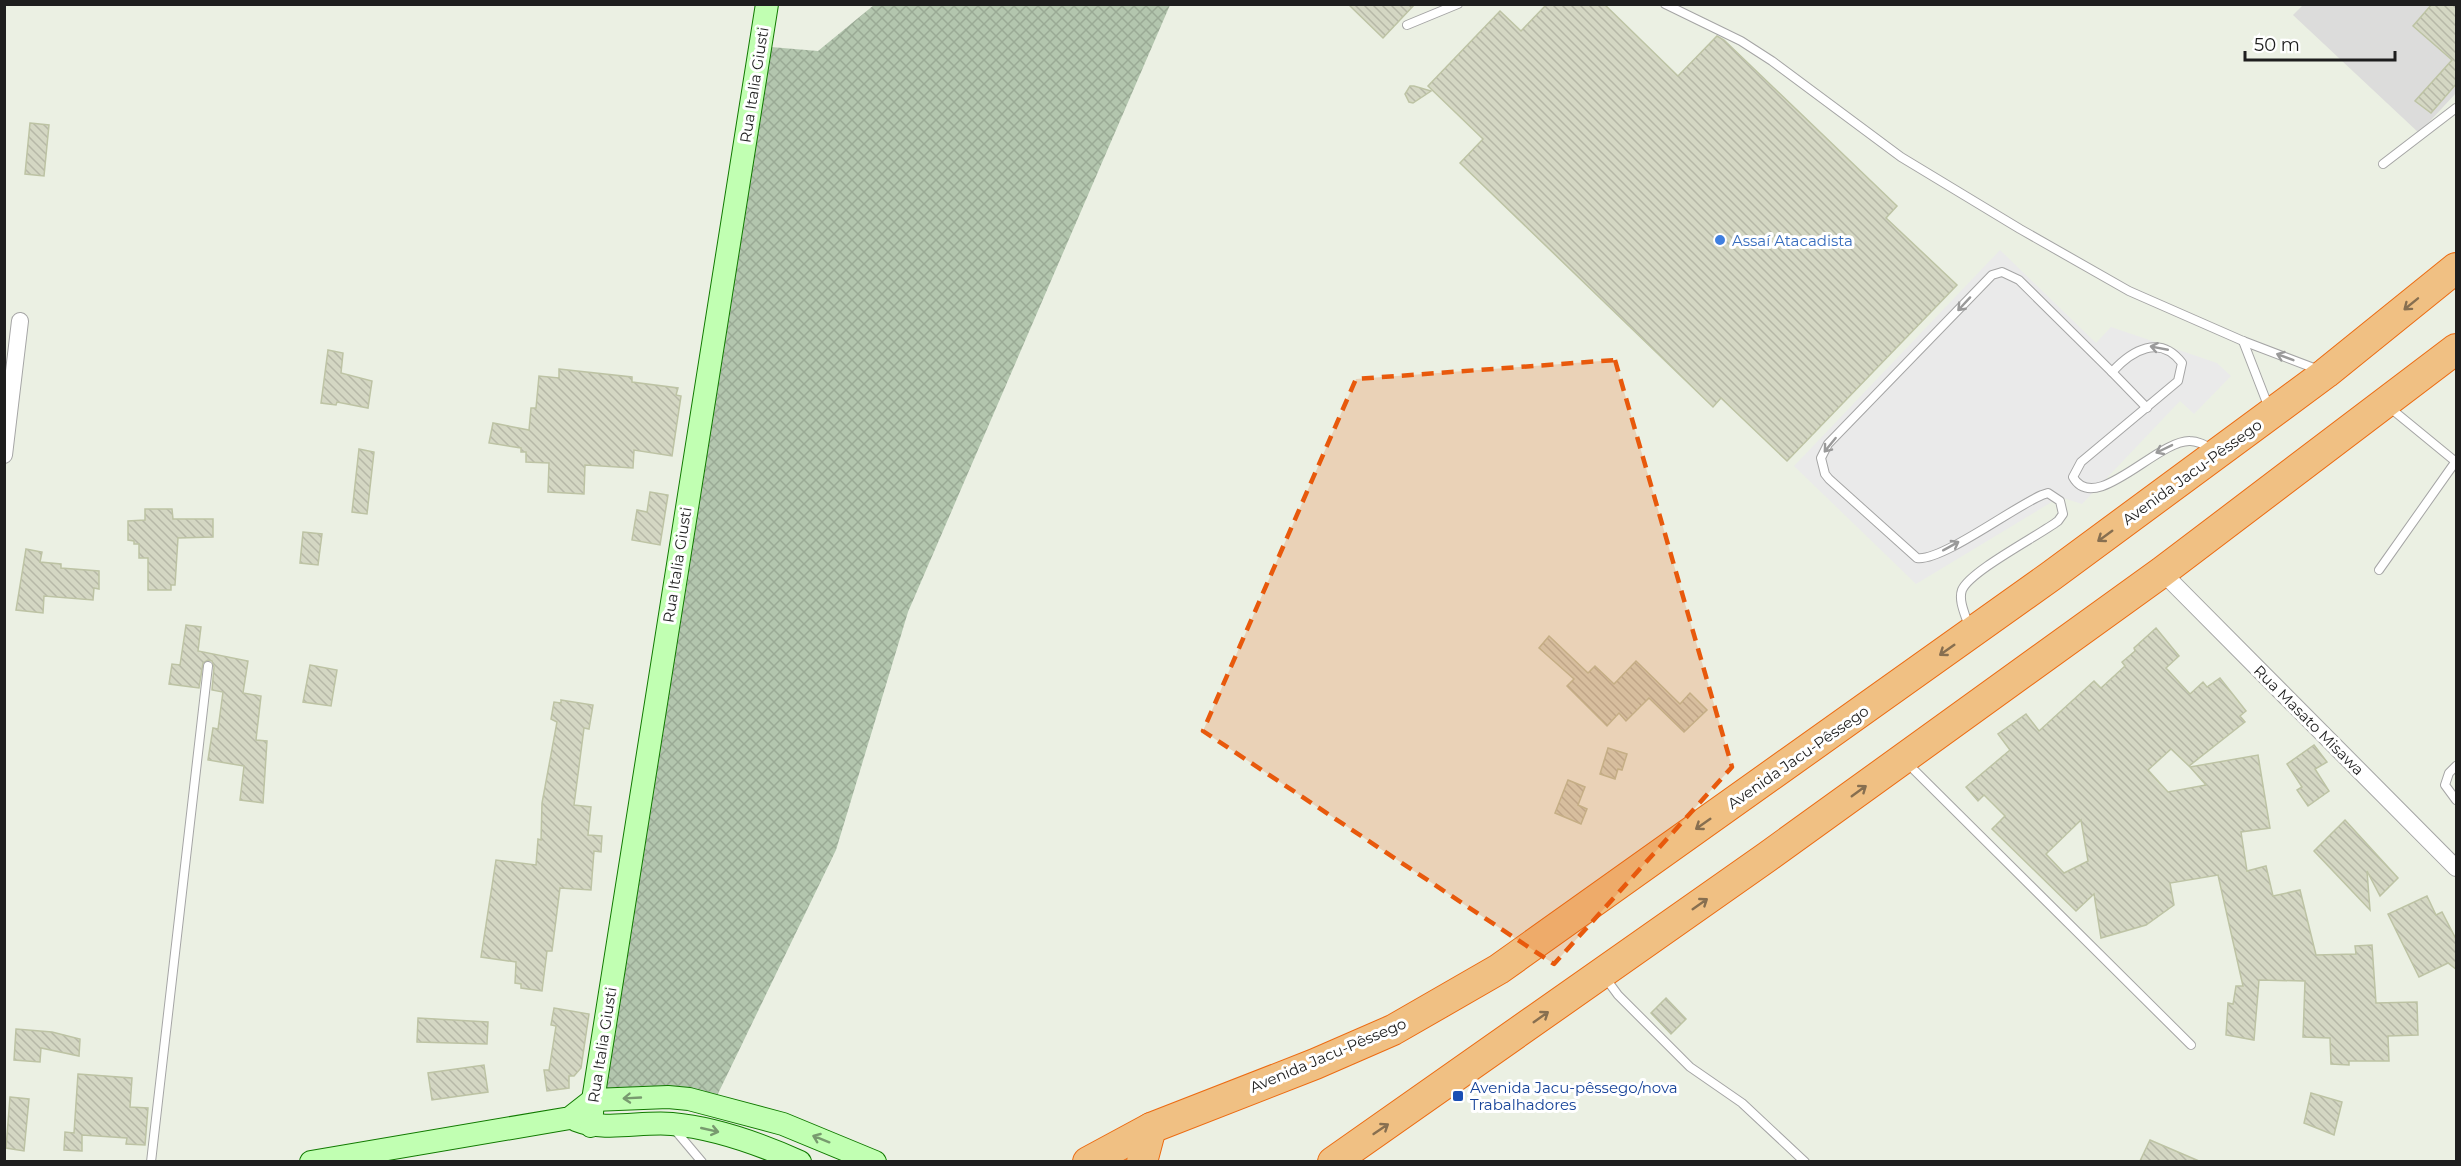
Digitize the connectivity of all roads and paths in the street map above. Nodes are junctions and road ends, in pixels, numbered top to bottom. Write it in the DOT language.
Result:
graph roads {
  1 [pos="767,4"];
  2 [pos="1458,4"];
  3 [pos="1665,4"];
  4 [pos="1407,25"];
  5 [pos="2457,108"];
  6 [pos="2383,164"];
  7 [pos="2457,268"];
  8 [pos="20,321"];
  9 [pos="2243,341"];
  10 [pos="2457,349"];
  11 [pos="2112,372"];
  12 [pos="2326,373"];
  13 [pos="2386,404"];
  14 [pos="2147,408"];
  15 [pos="2271,414"];
  16 [pos="2218,453"];
  17 [pos="4,455"];
  18 [pos="2456,461"];
  19 [pos="2379,570"];
  20 [pos="2162,572"];
  21 [pos="1971,633"];
  22 [pos="208,666"];
  23 [pos="1903,759"];
  24 [pos="2457,766"];
  25 [pos="2457,800"];
  26 [pos="2457,868"];
  27 [pos="1602,974"];
  28 [pos="2191,1045"];
  29 [pos="593,1100"];
  30 [pos="570,1118"];
  31 [pos="670,1124"];
  32 [pos="591,1126"];
  33 [pos="1151,1128"];
  34 [pos="151,1161"];
  35 [pos="311,1161"];
  36 [pos="702,1161"];
  37 [pos="800,1161"];
  38 [pos="875,1161"];
  39 [pos="1088,1161"];
  40 [pos="1142,1161"];
  41 [pos="1333,1161"];
  42 [pos="1805,1161"];
  1 -- 29 [label="street, Rua Italia Giusti"];
  2 -- 4 [label="lane"];
  3 -- 9 [label="lane"];
  5 -- 6 [label="lane"];
  7 -- 12 [label="highway, Avenida Jacu-Pêssego, one-way"];
  8 -- 17 [label="street"];
  12 -- 9 [label="lane, one-way"];
  9 -- 15 [label="lane"];
  10 -- 13 [label="highway"];
  11 -- 14 [label="lane"];
  14 -- 11 [label="lane, one-way"];
  11 -- 21 [label="lane, one-way"];
  12 -- 15 [label="highway, Avenida Jacu-Pêssego"];
  13 -- 18 [label="lane"];
  13 -- 20 [label="highway"];
  16 -- 14 [label="lane, one-way"];
  15 -- 16 [label="highway, Avenida Jacu-Pêssego"];
  16 -- 21 [label="highway, Avenida Jacu-Pêssego, one-way"];
  18 -- 19 [label="lane"];
  20 -- 23 [label="highway"];
  20 -- 26 [label="street, Rua Masato Misawa"];
  21 -- 33 [label="highway, Avenida Jacu-Pêssego, one-way"];
  22 -- 34 [label="lane"];
  27 -- 23 [label="highway, one-way"];
  23 -- 28 [label="lane"];
  24 -- 25 [label="lane"];
  41 -- 27 [label="highway, one-way"];
  27 -- 42 [label="lane"];
  29 -- 30 [label="street"];
  29 -- 32 [label="street, Rua Italia Giusti"];
  38 -- 29 [label="street, one-way"];
  30 -- 32 [label="street"];
  30 -- 35 [label="street"];
  31 -- 32 [label="street"];
  31 -- 36 [label="lane"];
  31 -- 37 [label="street, one-way"];
  33 -- 39 [label="highway, Avenida Jacu-Pêssego"];
  33 -- 40 [label="highway"];
}
